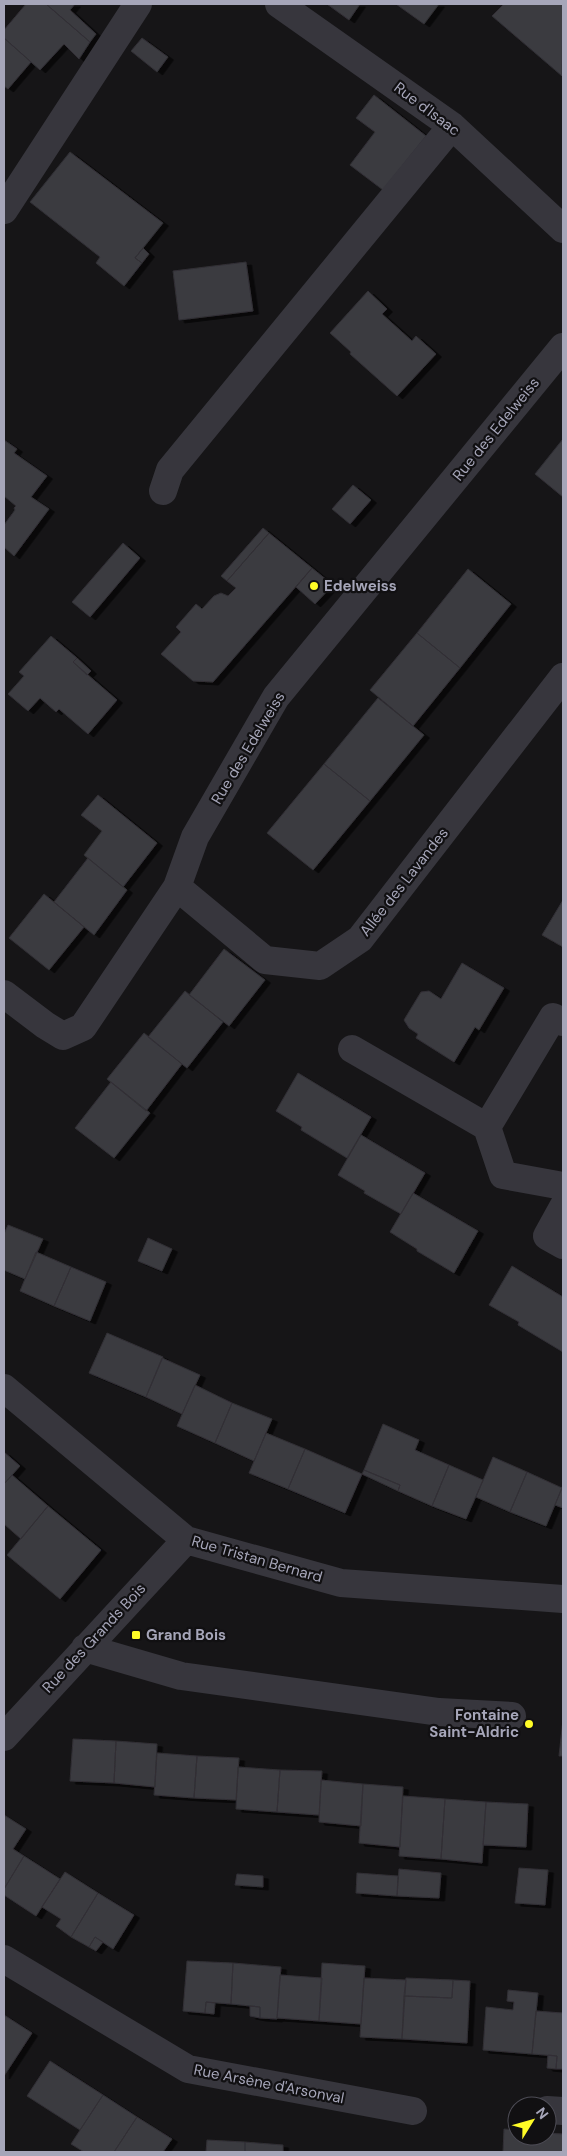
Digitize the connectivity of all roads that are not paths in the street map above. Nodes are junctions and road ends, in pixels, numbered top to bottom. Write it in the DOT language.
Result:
graph roads {
  1 [pos="138,4"];
  2 [pos="279,4"];
  3 [pos="452,126"];
  4 [pos="4,210"];
  5 [pos="563,229"];
  6 [pos="563,347"];
  7 [pos="163,491"];
  8 [pos="563,677"];
  9 [pos="177,888"];
  10 [pos="4,994"];
  11 [pos="563,1022"];
  12 [pos="352,1049"];
  13 [pos="487,1127"];
  14 [pos="563,1186"];
  15 [pos="563,1207"];
  16 [pos="563,1245"];
  17 [pos="4,1388"];
  18 [pos="186,1540"];
  19 [pos="563,1599"];
  20 [pos="84,1648"];
  21 [pos="512,1716"];
  22 [pos="4,1738"];
  23 [pos="4,1959"];
  24 [pos="413,2111"];
  1 -- 4 [label="street"];
  2 -- 3 [label="street, Rue d'Isaac"];
  3 -- 5 [label="street, Rue d'Isaac"];
  3 -- 7 [label="street"];
  6 -- 9 [label="street, Rue des Edelweiss"];
  8 -- 9 [label="street, Allée des Lavandes"];
  9 -- 10 [label="street, Rue des Edelweiss"];
  11 -- 13 [label="street"];
  12 -- 13 [label="street"];
  13 -- 14 [label="street"];
  15 -- 16 [label="street"];
  17 -- 18 [label="street, Rue Tristan Bernard"];
  18 -- 19 [label="street, Rue Tristan Bernard"];
  18 -- 20 [label="street, Rue des Grands Bois"];
  20 -- 21 [label="street"];
  20 -- 22 [label="street, Rue des Grands Bois"];
  23 -- 24 [label="street, Rue Arsène d'Arsonval"];
}
